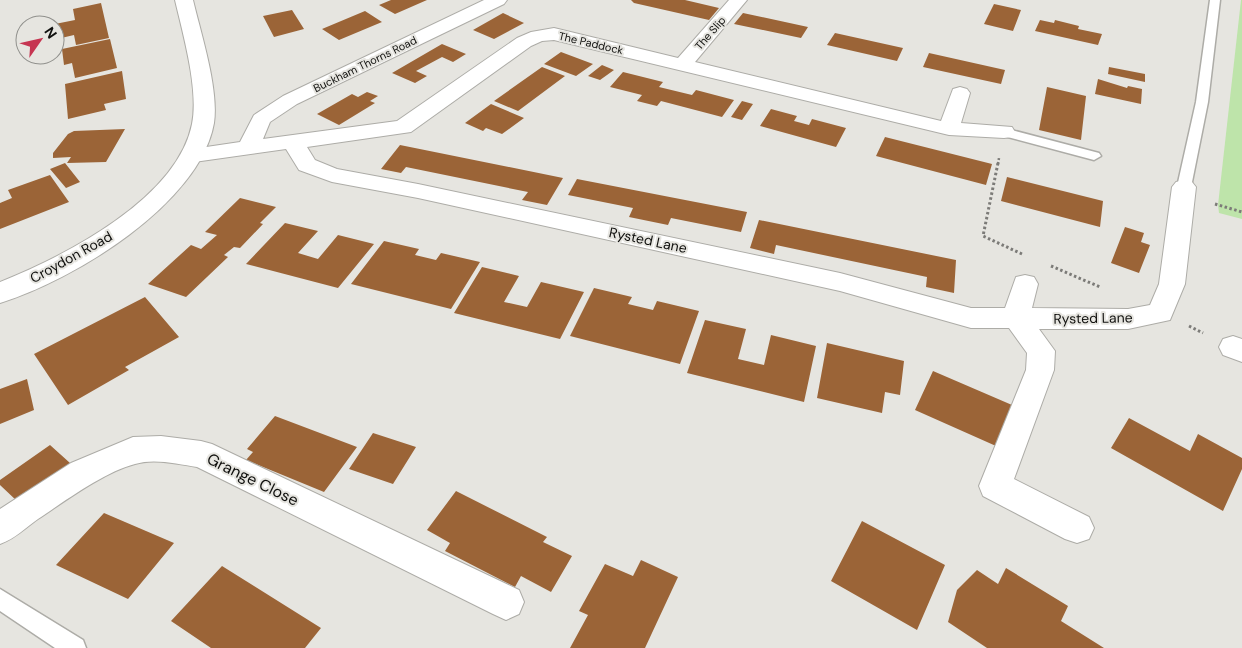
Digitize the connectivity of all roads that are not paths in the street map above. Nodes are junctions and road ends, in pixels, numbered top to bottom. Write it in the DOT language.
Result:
graph roads {
  1 [pos="184,0"];
  2 [pos="498,0"];
  3 [pos="738,0"];
  4 [pos="1215,0"];
  5 [pos="682,65"];
  6 [pos="960,93"];
  7 [pos="949,129"];
  8 [pos="1004,132"];
  9 [pos="296,141"];
  10 [pos="249,146"];
  11 [pos="194,155"];
  12 [pos="1094,156"];
  13 [pos="1184,187"];
  14 [pos="1025,284"];
  15 [pos="0,293"];
  16 [pos="1016,318"];
  17 [pos="1078,528"];
  18 [pos="0,529"];
  19 [pos="0,599"];
  20 [pos="506,602"];
  21 [pos="75,648"];
  1 -- 11 [label="street, Croydon Road"];
  2 -- 10 [label="street, Buckham Thorns Road"];
  3 -- 5 [label="street, The Slip"];
  4 -- 13 [label="lane"];
  5 -- 7 [label="street, The Paddock"];
  5 -- 9 [label="street, The Paddock"];
  6 -- 7 [label="street"];
  7 -- 8 [label="street, The Paddock"];
  8 -- 12 [label="lane"];
  9 -- 10 [label="street, The Paddock"];
  9 -- 16 [label="street, Rysted Lane"];
  10 -- 11 [label="street, The Paddock"];
  11 -- 15 [label="street, Croydon Road"];
  13 -- 16 [label="street, Rysted Lane"];
  14 -- 16 [label="street"];
  16 -- 17 [label="street"];
  18 -- 20 [label="street, Grange Close"];
  19 -- 21 [label="lane"];
}
